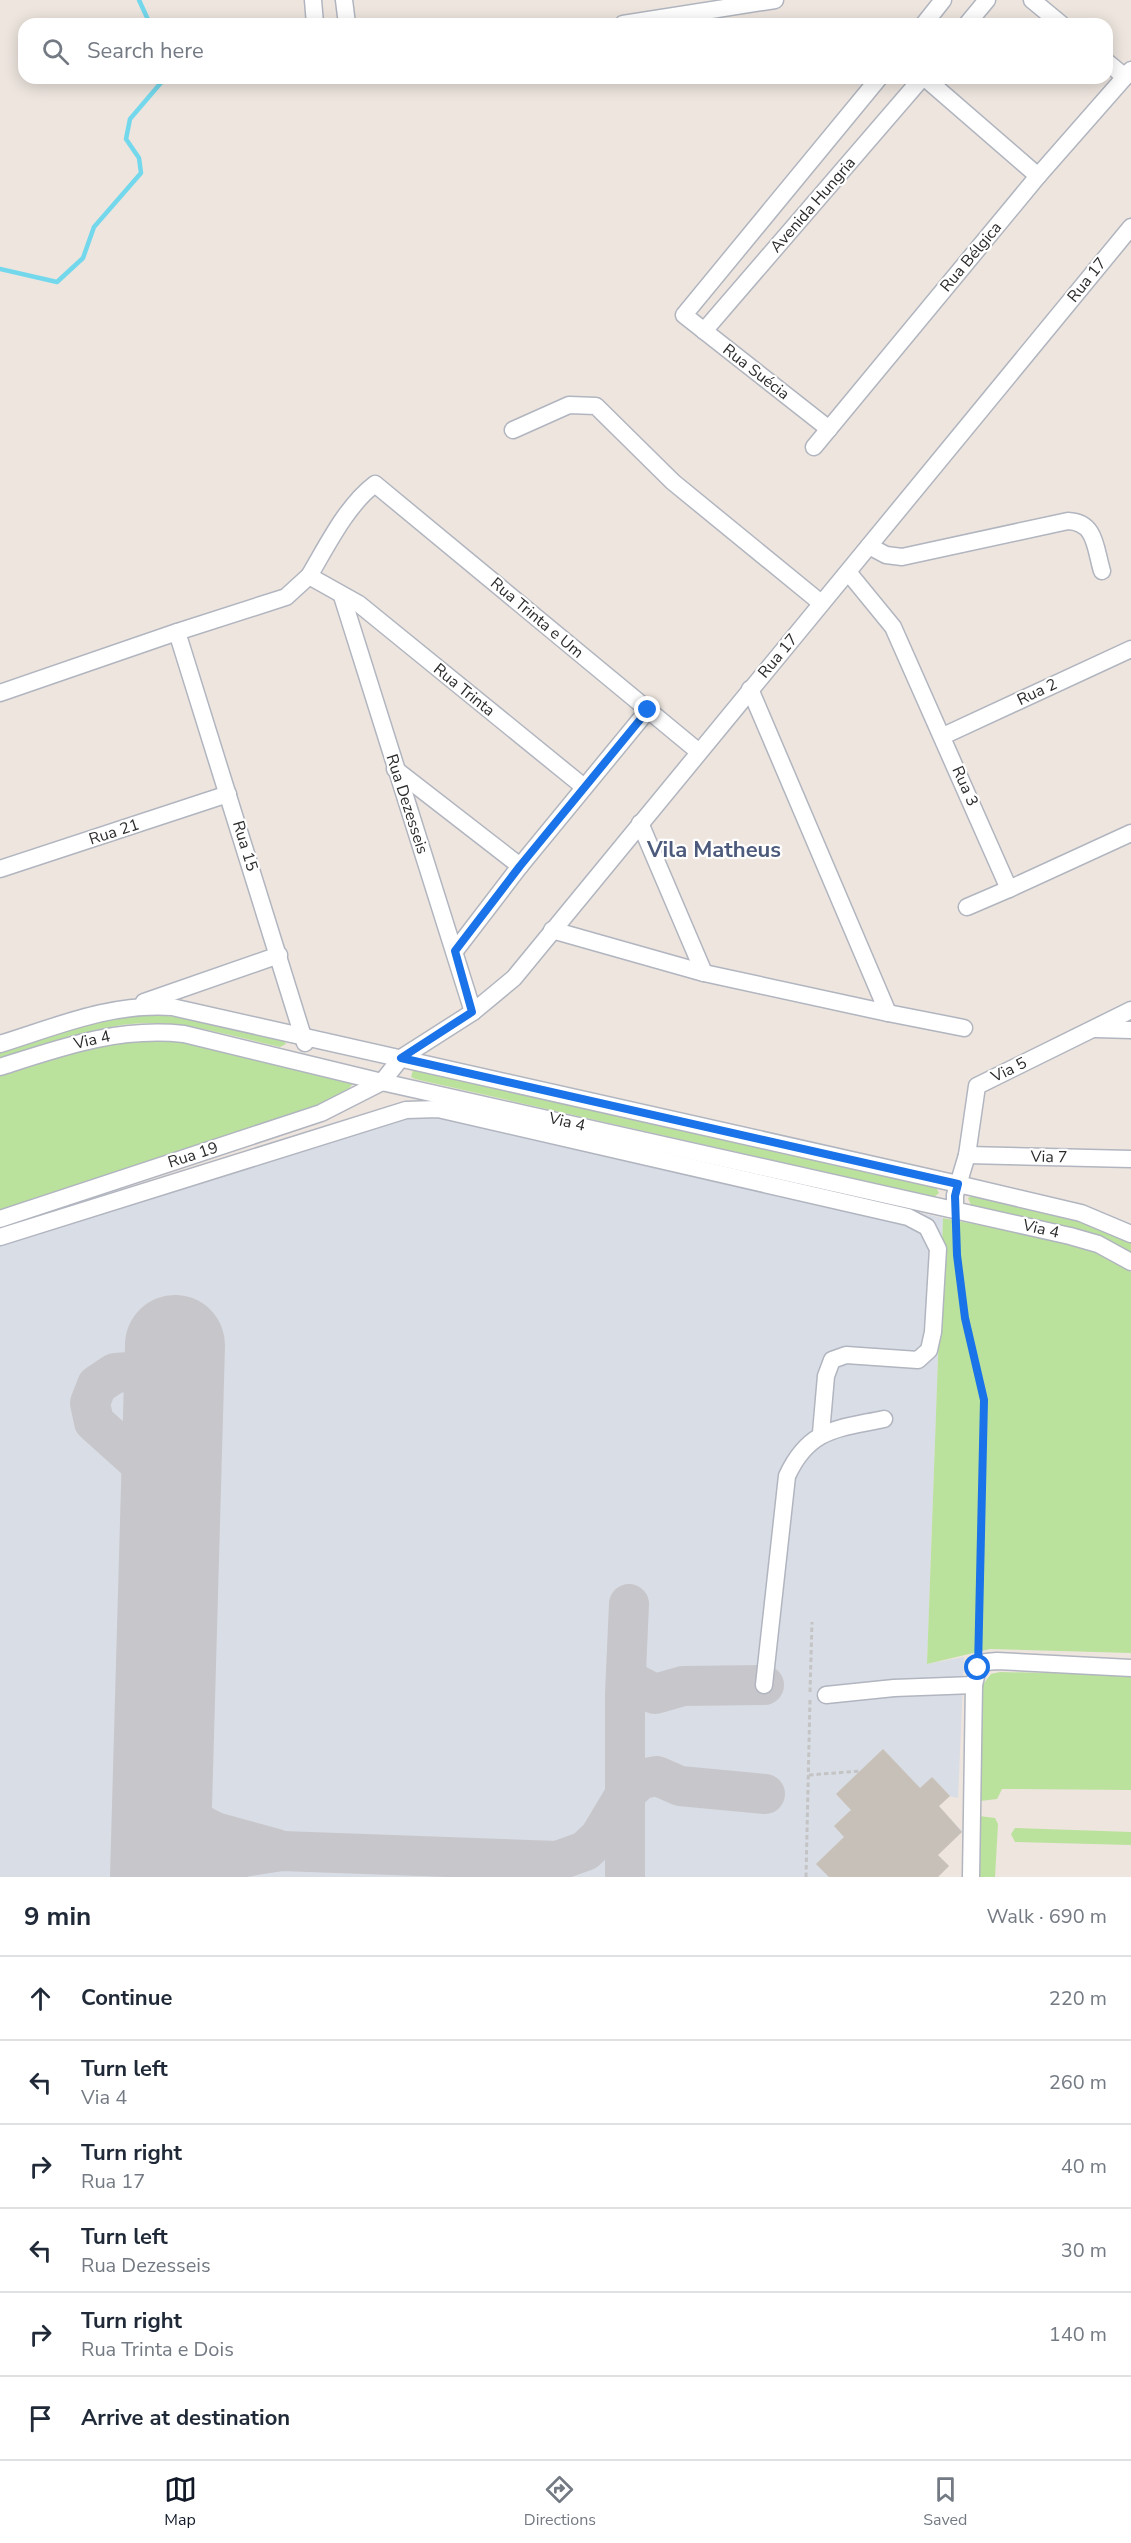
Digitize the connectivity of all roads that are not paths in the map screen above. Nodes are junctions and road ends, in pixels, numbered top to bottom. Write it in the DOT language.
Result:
graph roads {
  1 [pos="313,0"];
  2 [pos="344,0"];
  3 [pos="775,0"];
  4 [pos="943,0"];
  5 [pos="987,0"];
  6 [pos="1032,0"];
  7 [pos="314,18"];
  8 [pos="346,18"];
  9 [pos="661,18"];
  10 [pos="929,18"];
  11 [pos="972,18"];
  12 [pos="1054,18"];
  13 [pos="1113,65"];
  14 [pos="1128,73"];
  15 [pos="874,84"];
  16 [pos="918,84"];
  17 [pos="930,84"];
  18 [pos="1038,176"];
  19 [pos="1131,227"];
  20 [pos="684,315"];
  21 [pos="704,331"];
  22 [pos="829,429"];
  23 [pos="513,430"];
  24 [pos="814,447"];
  25 [pos="869,546"];
  26 [pos="1102,571"];
  27 [pos="848,572"];
  28 [pos="309,576"];
  29 [pos="342,596"];
  30 [pos="821,603"];
  31 [pos="177,632"];
  32 [pos="1131,648"];
  33 [pos="750,689"];
  34 [pos="0,693"];
  35 [pos="648,710"];
  36 [pos="943,736"];
  37 [pos="699,752"];
  38 [pos="395,769"];
  39 [pos="584,787"];
  40 [pos="228,794"];
  41 [pos="639,823"];
  42 [pos="1131,833"];
  43 [pos="520,866"];
  44 [pos="0,869"];
  45 [pos="1009,889"];
  46 [pos="968,908"];
  47 [pos="552,930"];
  48 [pos="455,951"];
  49 [pos="279,956"];
  50 [pos="704,973"];
  51 [pos="131,1006"];
  52 [pos="1131,1010"];
  53 [pos="472,1012"];
  54 [pos="888,1013"];
  55 [pos="964,1028"];
  56 [pos="1094,1029"];
  57 [pos="1131,1030"];
  58 [pos="304,1036"];
  59 [pos="0,1044"];
  60 [pos="401,1058"];
  61 [pos="305,1062"];
  62 [pos="0,1067"];
  63 [pos="382,1082"];
  64 [pos="968,1155"];
  65 [pos="1131,1159"];
  66 [pos="958,1184"];
  67 [pos="955,1209"];
  68 [pos="0,1219"];
  69 [pos="1131,1234"];
  70 [pos="0,1237"];
  71 [pos="1131,1262"];
  72 [pos="884,1419"];
  73 [pos="821,1433"];
  74 [pos="1131,1668"];
  75 [pos="976,1676"];
  76 [pos="764,1685"];
  77 [pos="826,1695"];
  78 [pos="971,1877"];
  1 -- 7 [label="street"];
  2 -- 8 [label="street"];
  3 -- 9 [label="street"];
  4 -- 10 [label="street"];
  5 -- 11 [label="street"];
  6 -- 12 [label="street"];
  13 -- 14 [label="street"];
  14 -- 18 [label="street, Rua Bélgica"];
  15 -- 20 [label="street, Avenida Hungria"];
  16 -- 21 [label="street, Avenida Hungria"];
  17 -- 18 [label="street"];
  18 -- 22 [label="street, Rua Bélgica"];
  19 -- 25 [label="street, Rua 17"];
  20 -- 21 [label="street, Rua Suécia"];
  21 -- 22 [label="street, Rua Suécia"];
  22 -- 24 [label="street, Rua Bélgica"];
  23 -- 30 [label="street"];
  25 -- 26 [label="street"];
  25 -- 27 [label="street, Rua 17"];
  27 -- 30 [label="street, Rua 17"];
  27 -- 36 [label="street, Rua 3"];
  28 -- 29 [label="street"];
  28 -- 31 [label="street"];
  28 -- 35 [label="street, Rua Trinta e Um"];
  29 -- 38 [label="street, Rua Dezesseis"];
  29 -- 39 [label="street, Rua Trinta"];
  30 -- 33 [label="street, Rua 17"];
  31 -- 34 [label="street"];
  31 -- 40 [label="street, Rua 15"];
  32 -- 36 [label="street, Rua 2"];
  33 -- 37 [label="street, Rua 17"];
  33 -- 54 [label="street"];
  35 -- 37 [label="street, Rua Trinta e Um"];
  35 -- 39 [label="street"];
  36 -- 45 [label="street, Rua 3"];
  37 -- 41 [label="street, Rua 17"];
  38 -- 43 [label="street"];
  38 -- 48 [label="street, Rua Dezesseis"];
  39 -- 43 [label="street"];
  40 -- 44 [label="street, Rua 21"];
  40 -- 49 [label="street, Rua 15"];
  41 -- 47 [label="street, Rua 17"];
  41 -- 50 [label="street"];
  42 -- 45 [label="street"];
  43 -- 48 [label="street"];
  45 -- 46 [label="street"];
  47 -- 50 [label="street"];
  47 -- 53 [label="street, Rua 17"];
  48 -- 53 [label="street, Rua Dezesseis"];
  49 -- 51 [label="street"];
  49 -- 58 [label="street, Rua 15"];
  50 -- 54 [label="street"];
  51 -- 58 [label="street, Via 4"];
  51 -- 59 [label="street, Via 4"];
  52 -- 56 [label="street, Via 5"];
  53 -- 60 [label="street, Rua 17"];
  54 -- 55 [label="street"];
  56 -- 57 [label="street"];
  56 -- 64 [label="street, Via 5"];
  58 -- 60 [label="street, Via 4"];
  58 -- 61 [label="street, Rua 15"];
  60 -- 63 [label="street, Rua 17"];
  60 -- 66 [label="street, Via 4"];
  61 -- 62 [label="street, Via 4"];
  61 -- 63 [label="street, Via 4"];
  63 -- 67 [label="street, Via 4"];
  63 -- 68 [label="street, Rua 19"];
  64 -- 65 [label="street, Via 7"];
  64 -- 66 [label="street, Via 5"];
  66 -- 67 [label="street, Via 5"];
  66 -- 69 [label="street, Via 4"];
  67 -- 71 [label="street, Via 4"];
  70 -- 73 [label="street"];
  72 -- 73 [label="street"];
  73 -- 76 [label="street"];
  74 -- 75 [label="street"];
  75 -- 77 [label="street"];
  75 -- 78 [label="street"];
}
